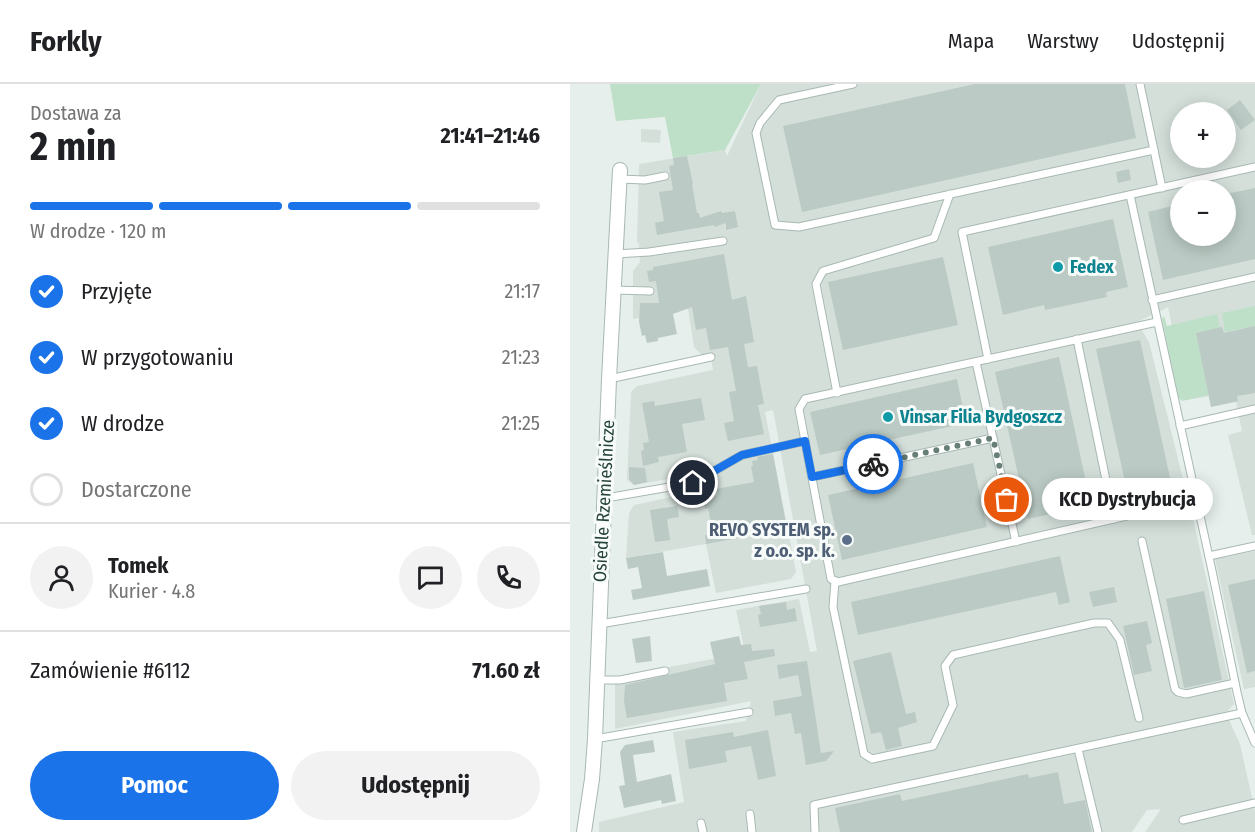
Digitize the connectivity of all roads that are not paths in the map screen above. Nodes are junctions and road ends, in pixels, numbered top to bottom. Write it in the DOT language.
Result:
graph roads {
  1 [pos="853,84"];
  2 [pos="1140,84"];
  3 [pos="1154,150"];
  4 [pos="1255,167"];
  5 [pos="620,175"];
  6 [pos="665,177"];
  7 [pos="1162,188"];
  8 [pos="950,194"];
  9 [pos="1130,195"];
  10 [pos="723,241"];
  11 [pos="615,254"];
  12 [pos="1255,277"];
  13 [pos="614,290"];
  14 [pos="650,291"];
  15 [pos="1152,300"];
  16 [pos="1157,322"];
  17 [pos="1077,339"];
  18 [pos="711,357"];
  19 [pos="988,359"];
  20 [pos="976,362"];
  21 [pos="609,380"];
  22 [pos="837,393"];
  23 [pos="1255,409"];
  24 [pos="1180,426"];
  25 [pos="993,438"];
  26 [pos="805,441"];
  27 [pos="812,477"];
  28 [pos="606,498"];
  29 [pos="1197,500"];
  30 [pos="1114,519"];
  31 [pos="1143,541"];
  32 [pos="1016,542"];
  33 [pos="1255,546"];
  34 [pos="1209,556"];
  35 [pos="835,581"];
  36 [pos="806,589"];
  37 [pos="600,624"];
  38 [pos="665,671"];
  39 [pos="597,680"];
  40 [pos="1235,683"];
  41 [pos="748,712"];
  42 [pos="1242,712"];
  43 [pos="1139,718"];
  44 [pos="595,739"];
  45 [pos="1255,743"];
  46 [pos="1078,749"];
  47 [pos="1255,803"];
  48 [pos="750,814"];
  49 [pos="1183,820"];
  50 [pos="701,823"];
  51 [pos="584,832"];
  52 [pos="703,832"];
  53 [pos="752,832"];
  54 [pos="815,832"];
  55 [pos="1098,832"];
  1 -- 8 [label="lane"];
  2 -- 3 [label="lane"];
  3 -- 7 [label="lane"];
  3 -- 8 [label="lane"];
  4 -- 7 [label="lane"];
  5 -- 6 [label="lane"];
  5 -- 11 [label="street, Osiedle Rzemieślnicze"];
  7 -- 9 [label="lane"];
  8 -- 22 [label="lane"];
  9 -- 15 [label="lane"];
  9 -- 19 [label="lane"];
  10 -- 11 [label="lane"];
  11 -- 13 [label="street, Osiedle Rzemieślnicze"];
  12 -- 15 [label="lane"];
  13 -- 14 [label="lane"];
  13 -- 21 [label="street, Osiedle Rzemieślnicze"];
  15 -- 16 [label="lane"];
  16 -- 17 [label="lane"];
  16 -- 24 [label="lane"];
  17 -- 19 [label="lane"];
  17 -- 30 [label="lane"];
  18 -- 21 [label="lane"];
  19 -- 20 [label="lane"];
  20 -- 22 [label="lane"];
  20 -- 25 [label="lane"];
  21 -- 28 [label="street, Osiedle Rzemieślnicze"];
  22 -- 26 [label="lane"];
  23 -- 24 [label="lane"];
  24 -- 29 [label="lane"];
  25 -- 27 [label="lane"];
  25 -- 32 [label="lane"];
  26 -- 27 [label="lane"];
  26 -- 28 [label="lane"];
  27 -- 35 [label="lane"];
  28 -- 37 [label="street, Osiedle Rzemieślnicze"];
  29 -- 30 [label="lane"];
  29 -- 34 [label="lane"];
  30 -- 32 [label="lane"];
  31 -- 40 [label="lane"];
  32 -- 35 [label="lane"];
  33 -- 34 [label="lane"];
  34 -- 40 [label="lane"];
  35 -- 43 [label="lane"];
  36 -- 37 [label="lane"];
  37 -- 39 [label="street, Osiedle Rzemieślnicze"];
  38 -- 39 [label="lane"];
  39 -- 44 [label="street, Osiedle Rzemieślnicze"];
  40 -- 42 [label="lane"];
  41 -- 44 [label="lane"];
  42 -- 45 [label="lane"];
  42 -- 46 [label="lane"];
  44 -- 51 [label="street, Osiedle Rzemieślnicze"];
  46 -- 54 [label="lane"];
  46 -- 55 [label="lane"];
  47 -- 49 [label="lane"];
  48 -- 53 [label="lane"];
  50 -- 52 [label="lane"];
}
